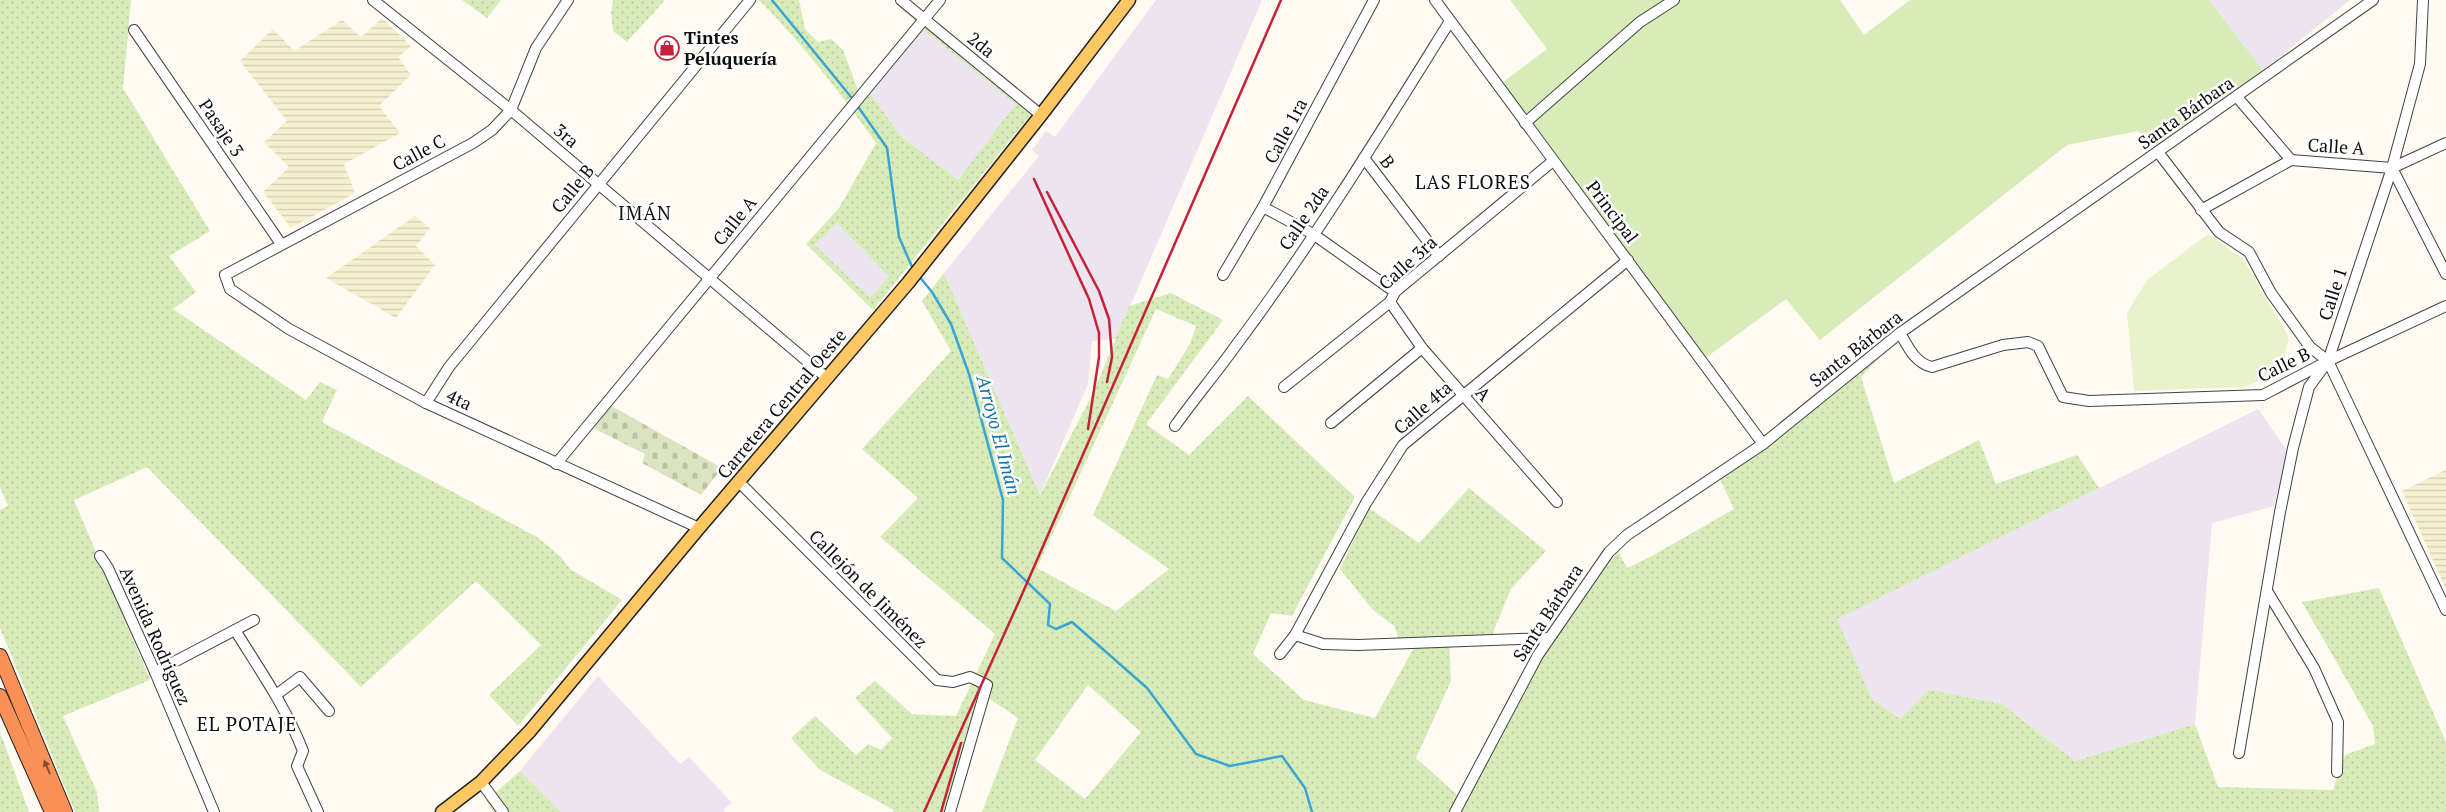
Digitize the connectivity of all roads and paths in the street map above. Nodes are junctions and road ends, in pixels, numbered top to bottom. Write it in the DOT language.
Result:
graph roads {
  1 [pos="373,0"];
  2 [pos="568,0"];
  3 [pos="750,0"];
  4 [pos="901,0"];
  5 [pos="940,0"];
  6 [pos="1129,0"];
  7 [pos="1374,0"];
  8 [pos="1435,0"];
  9 [pos="1674,0"];
  10 [pos="2373,0"];
  11 [pos="2424,0"];
  12 [pos="924,19"];
  13 [pos="1450,21"];
  14 [pos="134,30"];
  15 [pos="2237,97"];
  16 [pos="511,110"];
  17 [pos="1041,116"];
  18 [pos="1525,123"];
  19 [pos="2446,142"];
  20 [pos="2158,152"];
  21 [pos="1364,158"];
  22 [pos="2291,160"];
  23 [pos="1553,161"];
  24 [pos="2392,168"];
  25 [pos="598,184"];
  26 [pos="1263,207"];
  27 [pos="2201,210"];
  28 [pos="1313,234"];
  29 [pos="281,244"];
  30 [pos="1439,256"];
  31 [pos="1628,260"];
  32 [pos="2446,274"];
  33 [pos="225,275"];
  34 [pos="1223,275"];
  35 [pos="710,278"];
  36 [pos="1395,292"];
  37 [pos="1390,302"];
  38 [pos="2446,306"];
  39 [pos="1900,333"];
  40 [pos="1422,348"];
  41 [pos="2328,361"];
  42 [pos="827,378"];
  43 [pos="1284,387"];
  44 [pos="1463,395"];
  45 [pos="426,403"];
  46 [pos="1331,423"];
  47 [pos="1175,426"];
  48 [pos="1763,444"];
  49 [pos="556,464"];
  50 [pos="739,482"];
  51 [pos="1557,502"];
  52 [pos="699,528"];
  53 [pos="100,556"];
  54 [pos="2267,591"];
  55 [pos="2446,610"];
  56 [pos="254,620"];
  57 [pos="235,630"];
  58 [pos="1295,635"];
  59 [pos="1549,638"];
  60 [pos="1280,654"];
  61 [pos="0,656"];
  62 [pos="156,672"];
  63 [pos="276,695"];
  64 [pos="0,696"];
  65 [pos="329,710"];
  66 [pos="2239,753"];
  67 [pos="2337,772"];
  68 [pos="481,782"];
  69 [pos="52,812"];
  70 [pos="65,812"];
  71 [pos="214,812"];
  72 [pos="318,812"];
  73 [pos="442,812"];
  74 [pos="503,812"];
  75 [pos="950,812"];
  76 [pos="1455,812"];
  1 -- 16 [label="street, 3ra"];
  2 -- 16 [label="street, Calle C"];
  3 -- 25 [label="street, Calle B"];
  4 -- 12 [label="street, 2da"];
  5 -- 12 [label="street, Calle A"];
  6 -- 17 [label="main road, Carretera Central Oeste"];
  7 -- 26 [label="street, Calle 1ra"];
  8 -- 13 [label="street, Principal"];
  9 -- 18 [label="street"];
  10 -- 15 [label="street, Santa Bárbara"];
  11 -- 24 [label="street, Calle 1"];
  12 -- 17 [label="street, 2da"];
  12 -- 35 [label="street, Calle A"];
  13 -- 18 [label="street, Principal"];
  13 -- 21 [label="street, Calle 2da"];
  14 -- 29 [label="street, Pasaje 3"];
  15 -- 20 [label="street, Santa Bárbara"];
  15 -- 22 [label="street"];
  16 -- 25 [label="street, 3ra"];
  16 -- 29 [label="street, Calle C"];
  17 -- 42 [label="main road, Carretera Central Oeste"];
  18 -- 23 [label="street, Principal"];
  19 -- 24 [label="street"];
  20 -- 27 [label="street"];
  20 -- 39 [label="street, Santa Bárbara"];
  21 -- 28 [label="street, Calle 2da"];
  21 -- 30 [label="street, B"];
  22 -- 24 [label="street, Calle A"];
  22 -- 27 [label="street, Calle A"];
  23 -- 30 [label="street, Calle 3ra"];
  23 -- 31 [label="street, Principal"];
  24 -- 32 [label="street"];
  24 -- 41 [label="street, Calle 1"];
  25 -- 35 [label="street, 3ra"];
  25 -- 45 [label="street, Calle B"];
  26 -- 28 [label="street"];
  26 -- 34 [label="street, Calle 1ra"];
  27 -- 41 [label="street"];
  28 -- 36 [label="street"];
  28 -- 47 [label="street, Calle 2da"];
  29 -- 33 [label="street, Calle C"];
  30 -- 36 [label="street, Calle 3ra"];
  31 -- 44 [label="street, Calle 4ta"];
  31 -- 48 [label="street, Principal"];
  33 -- 45 [label="street, 4ta"];
  35 -- 42 [label="street, 3ra"];
  35 -- 49 [label="street, Calle A"];
  36 -- 37 [label="street, Calle 3ra"];
  37 -- 40 [label="street, A"];
  37 -- 43 [label="street, Calle 3ra"];
  38 -- 41 [label="street, Calle B"];
  39 -- 41 [label="street, Calle B"];
  39 -- 48 [label="street, Santa Bárbara"];
  40 -- 44 [label="street, A"];
  40 -- 46 [label="street"];
  41 -- 54 [label="street"];
  41 -- 55 [label="street"];
  42 -- 50 [label="main road, Carretera Central Oeste"];
  44 -- 51 [label="street, A"];
  44 -- 58 [label="street, Calle 4ta"];
  45 -- 49 [label="street, 4ta"];
  48 -- 59 [label="street, Santa Bárbara"];
  49 -- 52 [label="street, 4ta"];
  50 -- 52 [label="main road, Carretera Central Oeste"];
  50 -- 75 [label="street, Callejón de Jiménez"];
  52 -- 68 [label="main road, Carretera Central Oeste"];
  53 -- 62 [label="street, Avenida Rodriguez"];
  54 -- 66 [label="street"];
  54 -- 67 [label="street"];
  56 -- 57 [label="street"];
  57 -- 62 [label="street"];
  57 -- 63 [label="street"];
  58 -- 59 [label="street"];
  58 -- 60 [label="street, Calle 4ta"];
  59 -- 76 [label="street, Santa Bárbara"];
  70 -- 61 [label="highway, one-way"];
  62 -- 71 [label="street, Avenida Rodriguez"];
  63 -- 65 [label="street"];
  63 -- 72 [label="street"];
  64 -- 69 [label="highway"];
  68 -- 73 [label="main road, Carretera Central Oeste"];
  68 -- 74 [label="street"];
}
